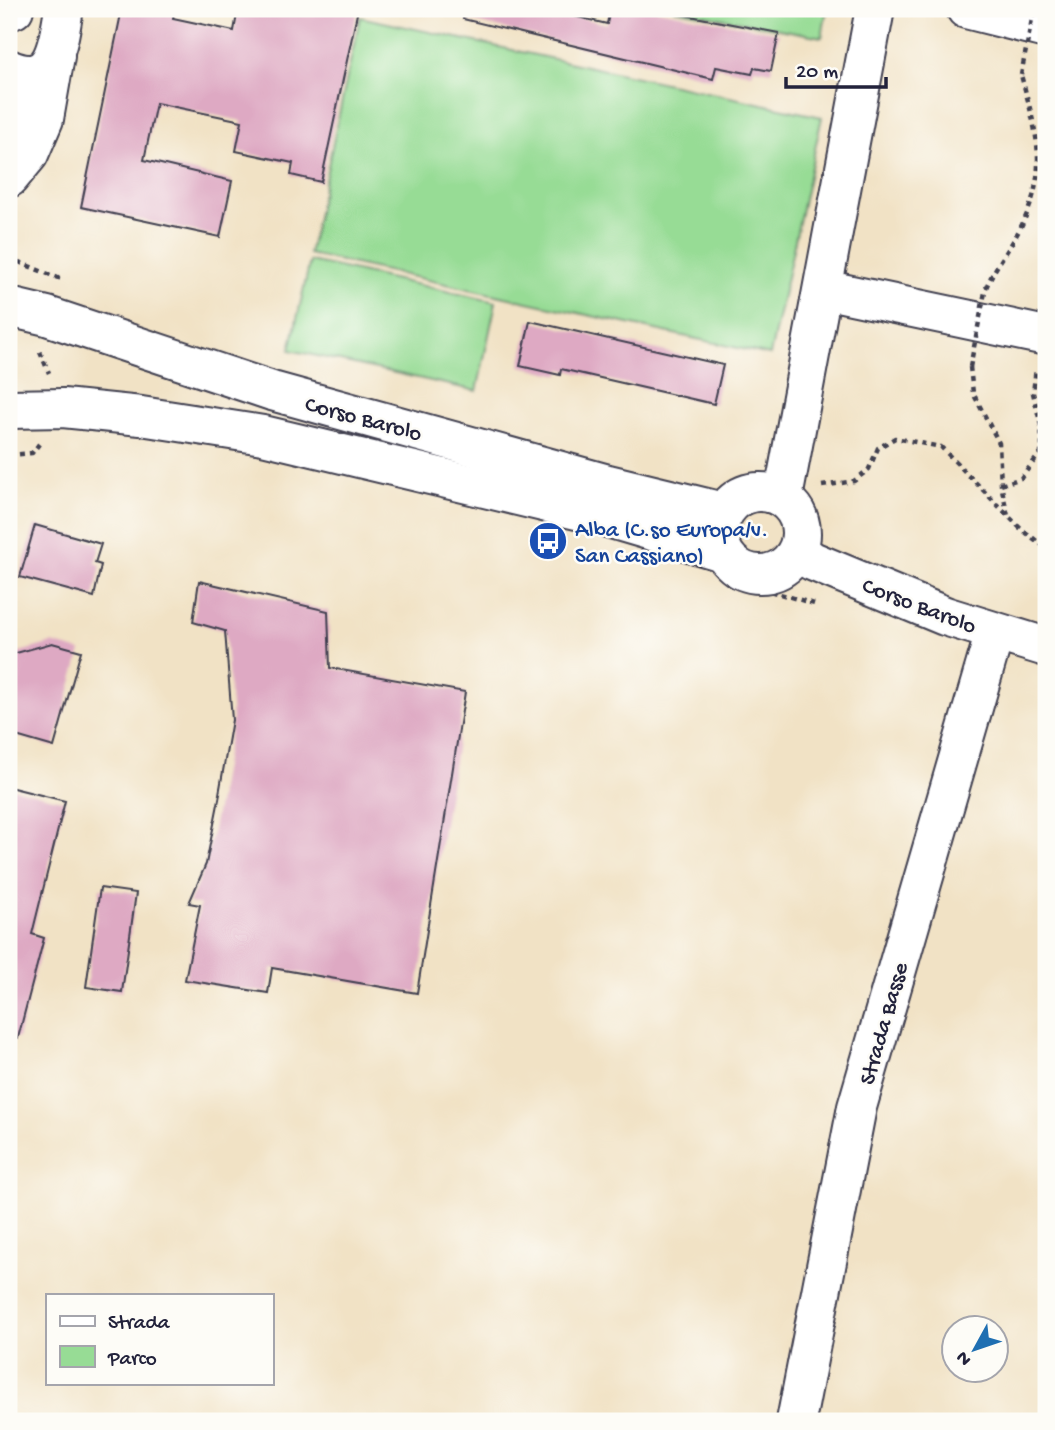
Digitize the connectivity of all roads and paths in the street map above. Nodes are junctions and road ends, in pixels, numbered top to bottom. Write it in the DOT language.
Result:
graph roads {
  1 [pos="875,9"];
  2 [pos="966,9"];
  3 [pos="1034,9"];
  4 [pos="54,27"];
  5 [pos="1046,29"];
  6 [pos="9,69"];
  7 [pos="9,75"];
  8 [pos="9,132"];
  9 [pos="1046,152"];
  10 [pos="1040,162"];
  11 [pos="9,178"];
  12 [pos="9,258"];
  13 [pos="58,278"];
  14 [pos="823,289"];
  15 [pos="9,307"];
  16 [pos="47,316"];
  17 [pos="1043,335"];
  18 [pos="63,408"];
  19 [pos="9,410"];
  20 [pos="1002,485"];
  21 [pos="784,491"];
  22 [pos="723,512"];
  23 [pos="1008,517"];
  24 [pos="1046,548"];
  25 [pos="798,551"];
  26 [pos="723,552"];
  27 [pos="995,632"];
  28 [pos="1046,647"];
  29 [pos="796,1421"];
  1 -- 14 [label="main road"];
  2 -- 5 [label="main road"];
  3 -- 10 [label="path, bridge"];
  4 -- 6 [label="main road"];
  4 -- 11 [label="main road"];
  7 -- 8 [label="main road"];
  9 -- 10 [label="path"];
  10 -- 20 [label="path, bridge"];
  12 -- 13 [label="path"];
  14 -- 17 [label="main road"];
  14 -- 21 [label="main road"];
  15 -- 16 [label="main road, Corso Barolo"];
  16 -- 18 [label="path"];
  16 -- 22 [label="main road, Corso Barolo"];
  17 -- 20 [label="path"];
  18 -- 19 [label="main road, Corso Barolo"];
  18 -- 26 [label="main road, Corso Barolo"];
  20 -- 23 [label="path"];
  21 -- 22 [label="main road"];
  21 -- 23 [label="path"];
  21 -- 25 [label="main road"];
  22 -- 26 [label="main road"];
  23 -- 24 [label="path"];
  25 -- 26 [label="main road"];
  25 -- 27 [label="main road, Corso Barolo"];
  27 -- 28 [label="main road, Corso Barolo"];
  27 -- 29 [label="main road, Strada Basse"];
}
